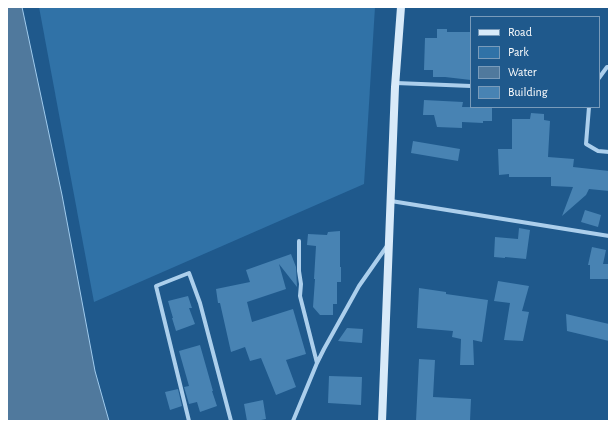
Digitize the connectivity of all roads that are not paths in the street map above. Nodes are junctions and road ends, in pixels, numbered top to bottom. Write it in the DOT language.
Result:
graph roads {
  1 [pos="401,7"];
  2 [pos="609,67"];
  3 [pos="600,76"];
  4 [pos="396,83"];
  5 [pos="470,86"];
  6 [pos="589,108"];
  7 [pos="609,152"];
  8 [pos="391,201"];
  9 [pos="609,236"];
  10 [pos="299,241"];
  11 [pos="389,243"];
  12 [pos="317,363"];
  13 [pos="189,421"];
  14 [pos="231,421"];
  15 [pos="293,421"];
  16 [pos="382,421"];
  1 -- 4 [label="main road"];
  2 -- 3 [label="street"];
  4 -- 5 [label="street"];
  4 -- 8 [label="main road"];
  6 -- 7 [label="street"];
  8 -- 9 [label="street"];
  8 -- 11 [label="main road"];
  10 -- 12 [label="street"];
  11 -- 12 [label="street"];
  11 -- 16 [label="main road"];
  12 -- 15 [label="street"];
  13 -- 14 [label="street"];
}
